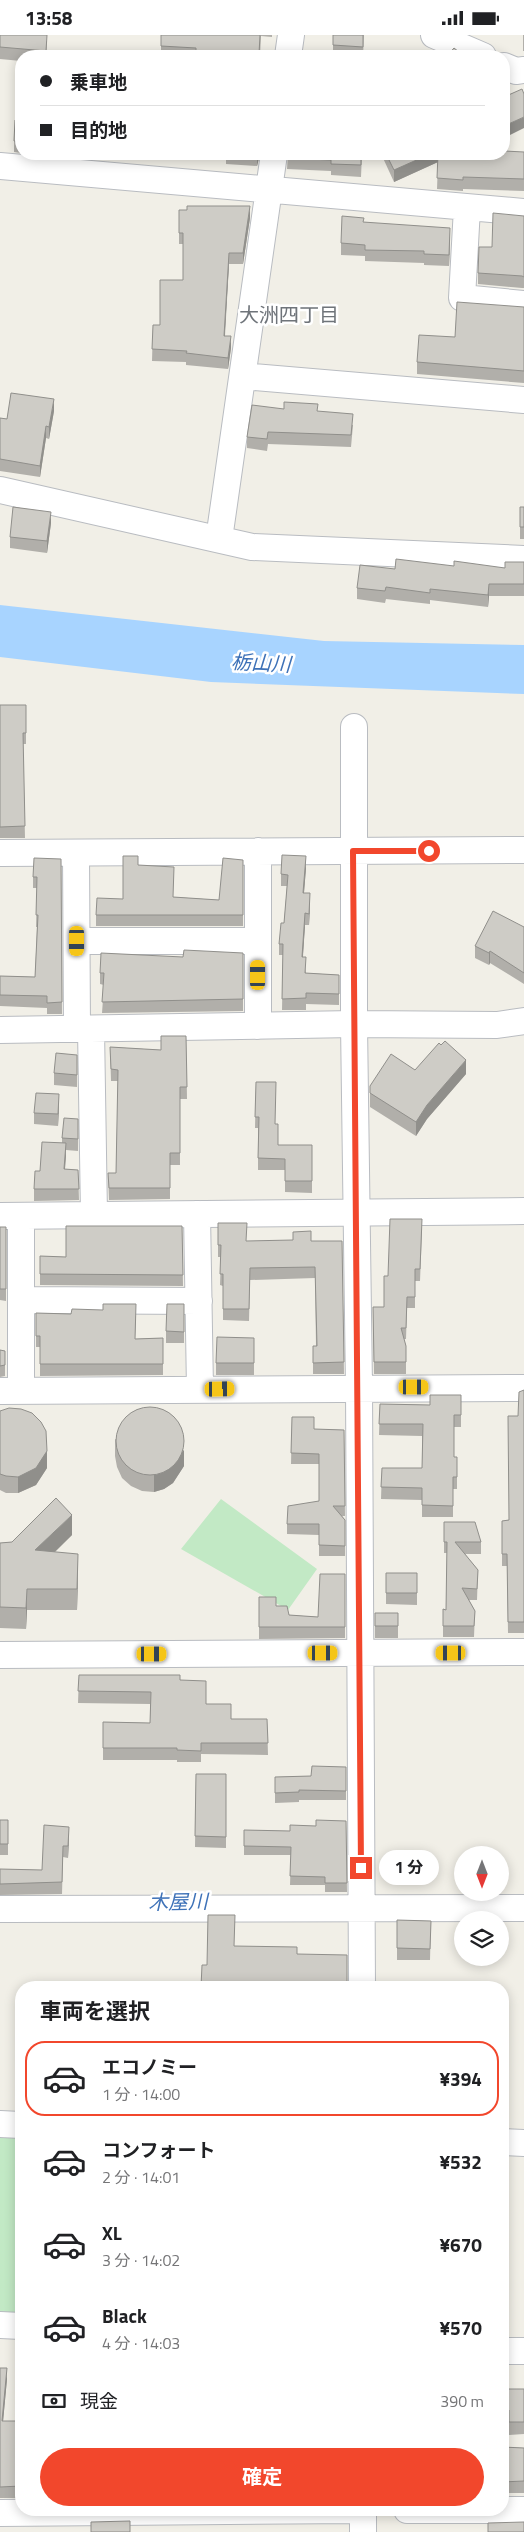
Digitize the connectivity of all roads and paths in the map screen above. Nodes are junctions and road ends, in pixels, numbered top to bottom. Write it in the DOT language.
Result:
graph roads {
  1 [pos="291,35"];
  2 [pos="434,35"];
  3 [pos="289,50"];
  4 [pos="468,50"];
  5 [pos="510,68"];
  6 [pos="524,69"];
  7 [pos="273,160"];
  8 [pos="0,166"];
  9 [pos="268,190"];
  10 [pos="467,207"];
  11 [pos="524,212"];
  12 [pos="524,303"];
  13 [pos="243,376"];
  14 [pos="524,400"];
  15 [pos="0,490"];
  16 [pos="219,539"];
  17 [pos="524,559"];
  18 [pos="354,727"];
  19 [pos="524,850"];
  20 [pos="258,851"];
  21 [pos="353,851"];
  22 [pos="0,853"];
  23 [pos="76,853"];
  24 [pos="77,941"];
  25 [pos="258,941"];
  26 [pos="524,1021"];
  27 [pos="354,1024"];
  28 [pos="258,1026"];
  29 [pos="84,1029"];
  30 [pos="0,1030"];
  31 [pos="524,1211"];
  32 [pos="356,1212"];
  33 [pos="197,1214"];
  34 [pos="94,1215"];
  35 [pos="11,1216"];
  36 [pos="22,1300"];
  37 [pos="199,1301"];
  38 [pos="358,1387"];
  39 [pos="524,1388"];
  40 [pos="200,1389"];
  41 [pos="10,1391"];
  42 [pos="524,1652"];
  43 [pos="360,1653"];
  44 [pos="0,1655"];
  45 [pos="361,1907"];
  46 [pos="524,1908"];
  47 [pos="0,1909"];
  48 [pos="362,1981"];
  49 [pos="0,2124"];
  50 [pos="15,2125"];
  51 [pos="509,2142"];
  52 [pos="524,2143"];
  53 [pos="0,2325"];
  54 [pos="15,2326"];
  55 [pos="509,2351"];
  56 [pos="524,2351"];
  57 [pos="509,2510"];
  58 [pos="524,2510"];
  59 [pos="0,2513"];
  60 [pos="15,2514"];
  61 [pos="44,2516"];
  62 [pos="144,2516"];
  63 [pos="363,2516"];
  64 [pos="73,2518"];
  65 [pos="363,2532"];
  1 -- 3 [label="street"];
  2 -- 4 [label="street"];
  5 -- 6 [label="street"];
  7 -- 9 [label="street"];
  8 -- 9 [label="street"];
  9 -- 10 [label="street"];
  9 -- 13 [label="street"];
  10 -- 11 [label="street"];
  10 -- 12 [label="street"];
  13 -- 14 [label="street"];
  13 -- 16 [label="street"];
  15 -- 16 [label="street"];
  16 -- 17 [label="street"];
  18 -- 21 [label="street"];
  19 -- 21 [label="street"];
  20 -- 21 [label="street"];
  20 -- 23 [label="street"];
  20 -- 25 [label="street"];
  21 -- 27 [label="street"];
  22 -- 23 [label="street"];
  23 -- 24 [label="street"];
  24 -- 25 [label="street"];
  24 -- 29 [label="street"];
  25 -- 28 [label="street"];
  26 -- 27 [label="street"];
  27 -- 28 [label="street"];
  27 -- 32 [label="street"];
  28 -- 29 [label="street"];
  29 -- 30 [label="street"];
  29 -- 34 [label="street"];
  31 -- 32 [label="street"];
  32 -- 33 [label="street"];
  32 -- 38 [label="street"];
  33 -- 34 [label="street"];
  33 -- 37 [label="street"];
  34 -- 35 [label="street"];
  35 -- 36 [label="street"];
  36 -- 37 [label="street"];
  36 -- 41 [label="street"];
  37 -- 40 [label="street"];
  38 -- 39 [label="street"];
  38 -- 40 [label="street"];
  38 -- 43 [label="street"];
  40 -- 41 [label="street"];
  42 -- 43 [label="street"];
  43 -- 44 [label="street"];
  43 -- 45 [label="street"];
  45 -- 46 [label="street"];
  45 -- 47 [label="street"];
  45 -- 48 [label="street"];
  49 -- 50 [label="street"];
  51 -- 52 [label="street"];
  53 -- 54 [label="street"];
  55 -- 56 [label="street"];
  57 -- 58 [label="street"];
  59 -- 60 [label="street"];
  61 -- 64 [label="street"];
  62 -- 64 [label="street"];
  63 -- 65 [label="street"];
}
